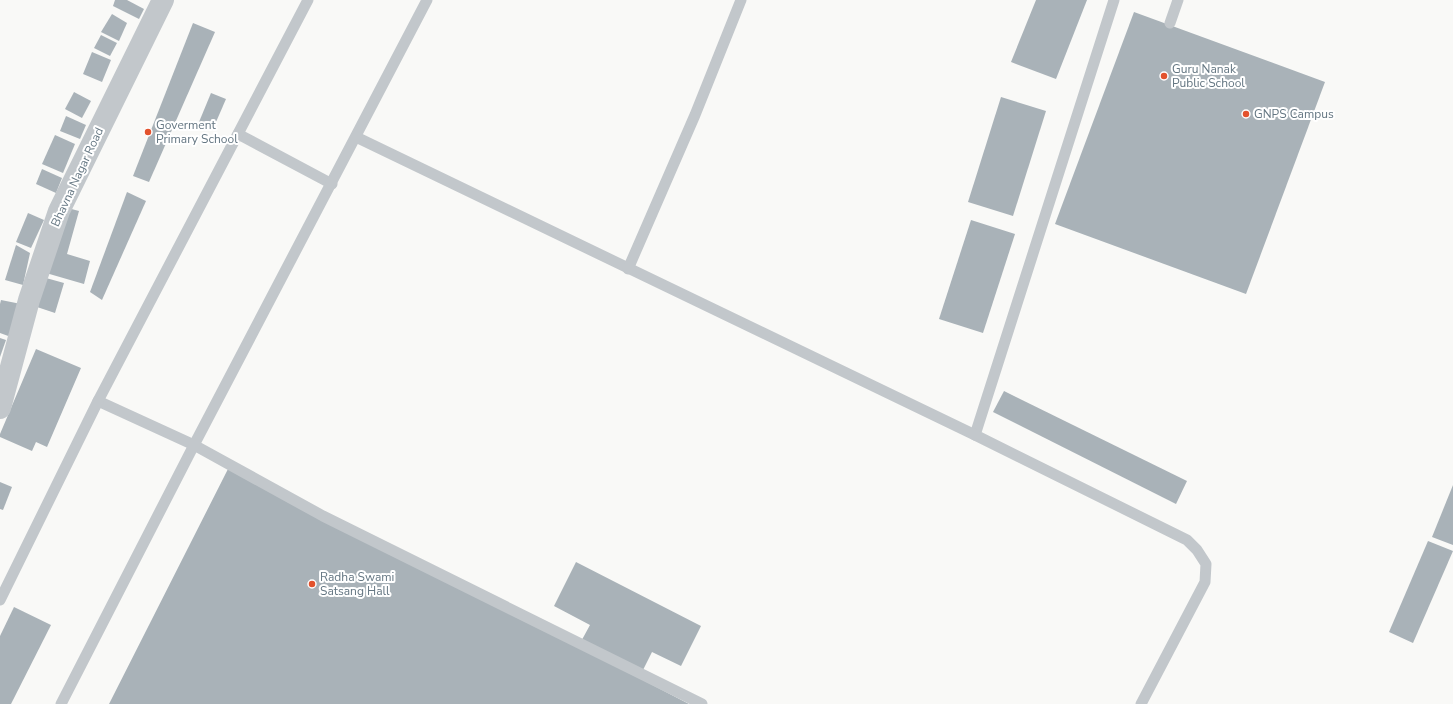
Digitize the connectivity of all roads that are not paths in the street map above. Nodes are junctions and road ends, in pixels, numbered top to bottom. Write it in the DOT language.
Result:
graph roads {
  1 [pos="163,0"];
  2 [pos="308,0"];
  3 [pos="427,0"];
  4 [pos="741,0"];
  5 [pos="1114,0"];
  6 [pos="1178,0"];
  7 [pos="1170,23"];
  8 [pos="238,134"];
  9 [pos="356,137"];
  10 [pos="332,184"];
  11 [pos="628,269"];
  12 [pos="98,401"];
  13 [pos="0,408"];
  14 [pos="975,435"];
  15 [pos="194,445"];
  16 [pos="0,600"];
  17 [pos="62,704"];
  18 [pos="702,704"];
  19 [pos="1141,704"];
  1 -- 13 [label="street, Bhavna Nagar Road"];
  2 -- 8 [label="lane"];
  3 -- 9 [label="lane"];
  4 -- 11 [label="lane"];
  5 -- 14 [label="lane"];
  6 -- 7 [label="lane"];
  8 -- 10 [label="lane"];
  8 -- 12 [label="lane"];
  9 -- 10 [label="lane"];
  9 -- 11 [label="lane"];
  10 -- 15 [label="lane"];
  11 -- 14 [label="lane"];
  12 -- 15 [label="lane"];
  12 -- 16 [label="lane"];
  14 -- 19 [label="lane"];
  15 -- 17 [label="lane"];
  15 -- 18 [label="lane"];
}
